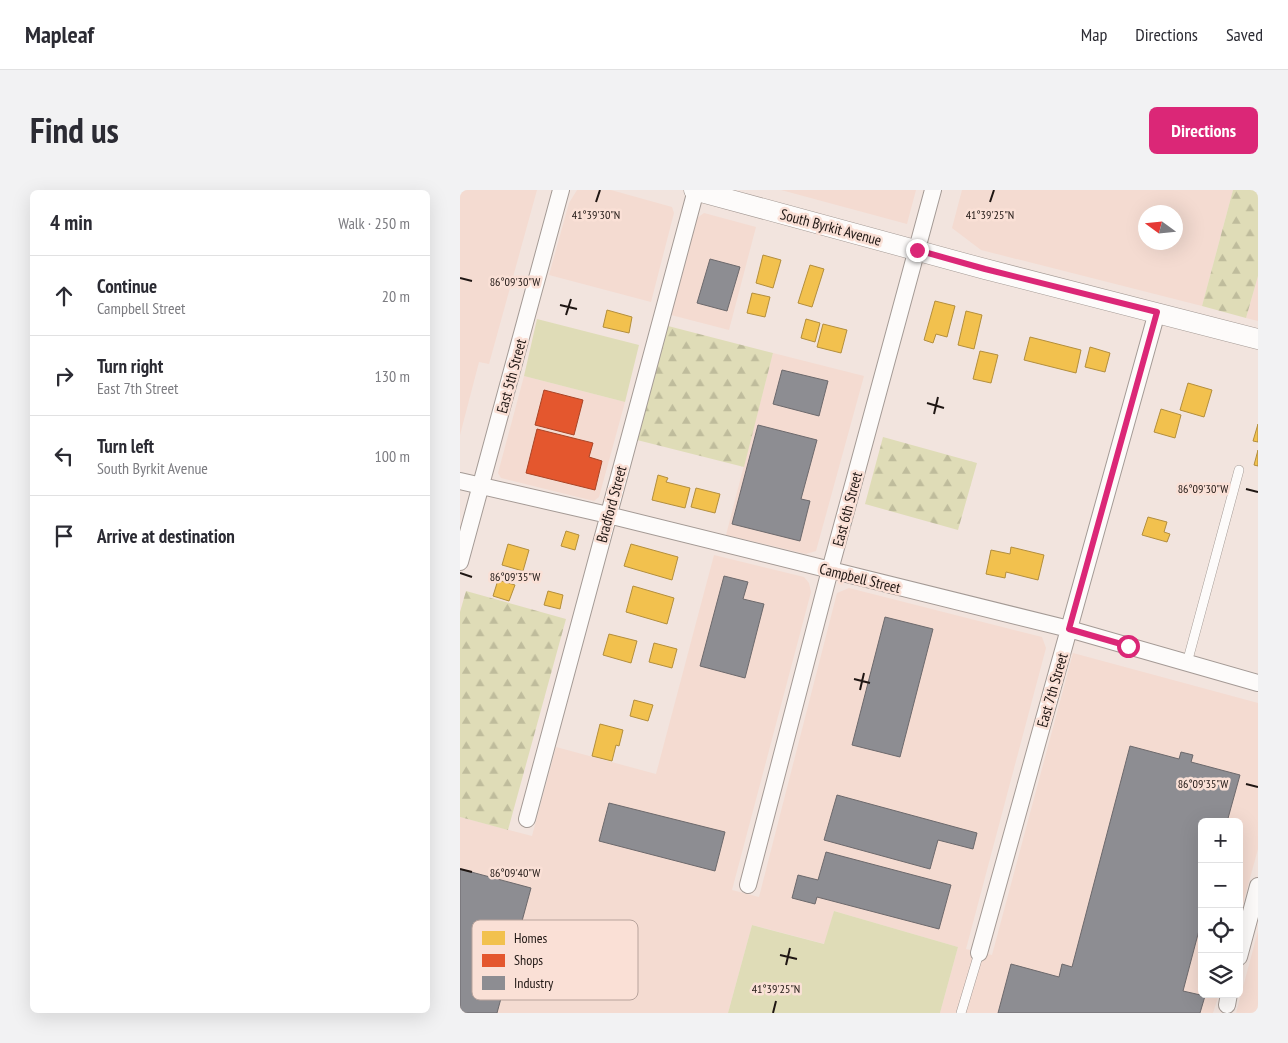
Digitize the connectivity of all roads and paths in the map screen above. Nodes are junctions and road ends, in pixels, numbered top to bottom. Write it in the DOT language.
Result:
graph roads {
  1 [pos="561,190"];
  2 [pos="695,190"];
  3 [pos="933,190"];
  4 [pos="917,250"];
  5 [pos="1157,312"];
  6 [pos="1258,339"];
  7 [pos="1239,470"];
  8 [pos="460,481"];
  9 [pos="481,486"];
  10 [pos="608,515"];
  11 [pos="460,562"];
  12 [pos="830,570"];
  13 [pos="1069,629"];
  14 [pos="1187,663"];
  15 [pos="1258,683"];
  16 [pos="527,818"];
  17 [pos="748,885"];
  18 [pos="1258,886"];
  19 [pos="979,952"];
  20 [pos="1240,953"];
  21 [pos="961,1013"];
  1 -- 9 [label="street, East 5th Street"];
  2 -- 4 [label="street, South Byrkit Avenue"];
  2 -- 10 [label="street, Bradford Street"];
  3 -- 4 [label="street, East 6th Street"];
  4 -- 5 [label="street, South Byrkit Avenue"];
  4 -- 12 [label="street, East 6th Street"];
  5 -- 6 [label="street, South Byrkit Avenue"];
  5 -- 13 [label="street, East 7th Street"];
  7 -- 14 [label="lane"];
  8 -- 9 [label="street, Campbell Street"];
  9 -- 10 [label="street, Campbell Street"];
  9 -- 11 [label="street, East 5th Street"];
  10 -- 12 [label="street, Campbell Street"];
  10 -- 16 [label="street, Bradford Street"];
  12 -- 13 [label="street, Campbell Street"];
  12 -- 17 [label="street, East 6th Street"];
  13 -- 14 [label="street, Campbell Street"];
  13 -- 19 [label="street, East 7th Street"];
  14 -- 15 [label="street, Campbell Street"];
  18 -- 20 [label="street"];
  19 -- 21 [label="lane"];
}
